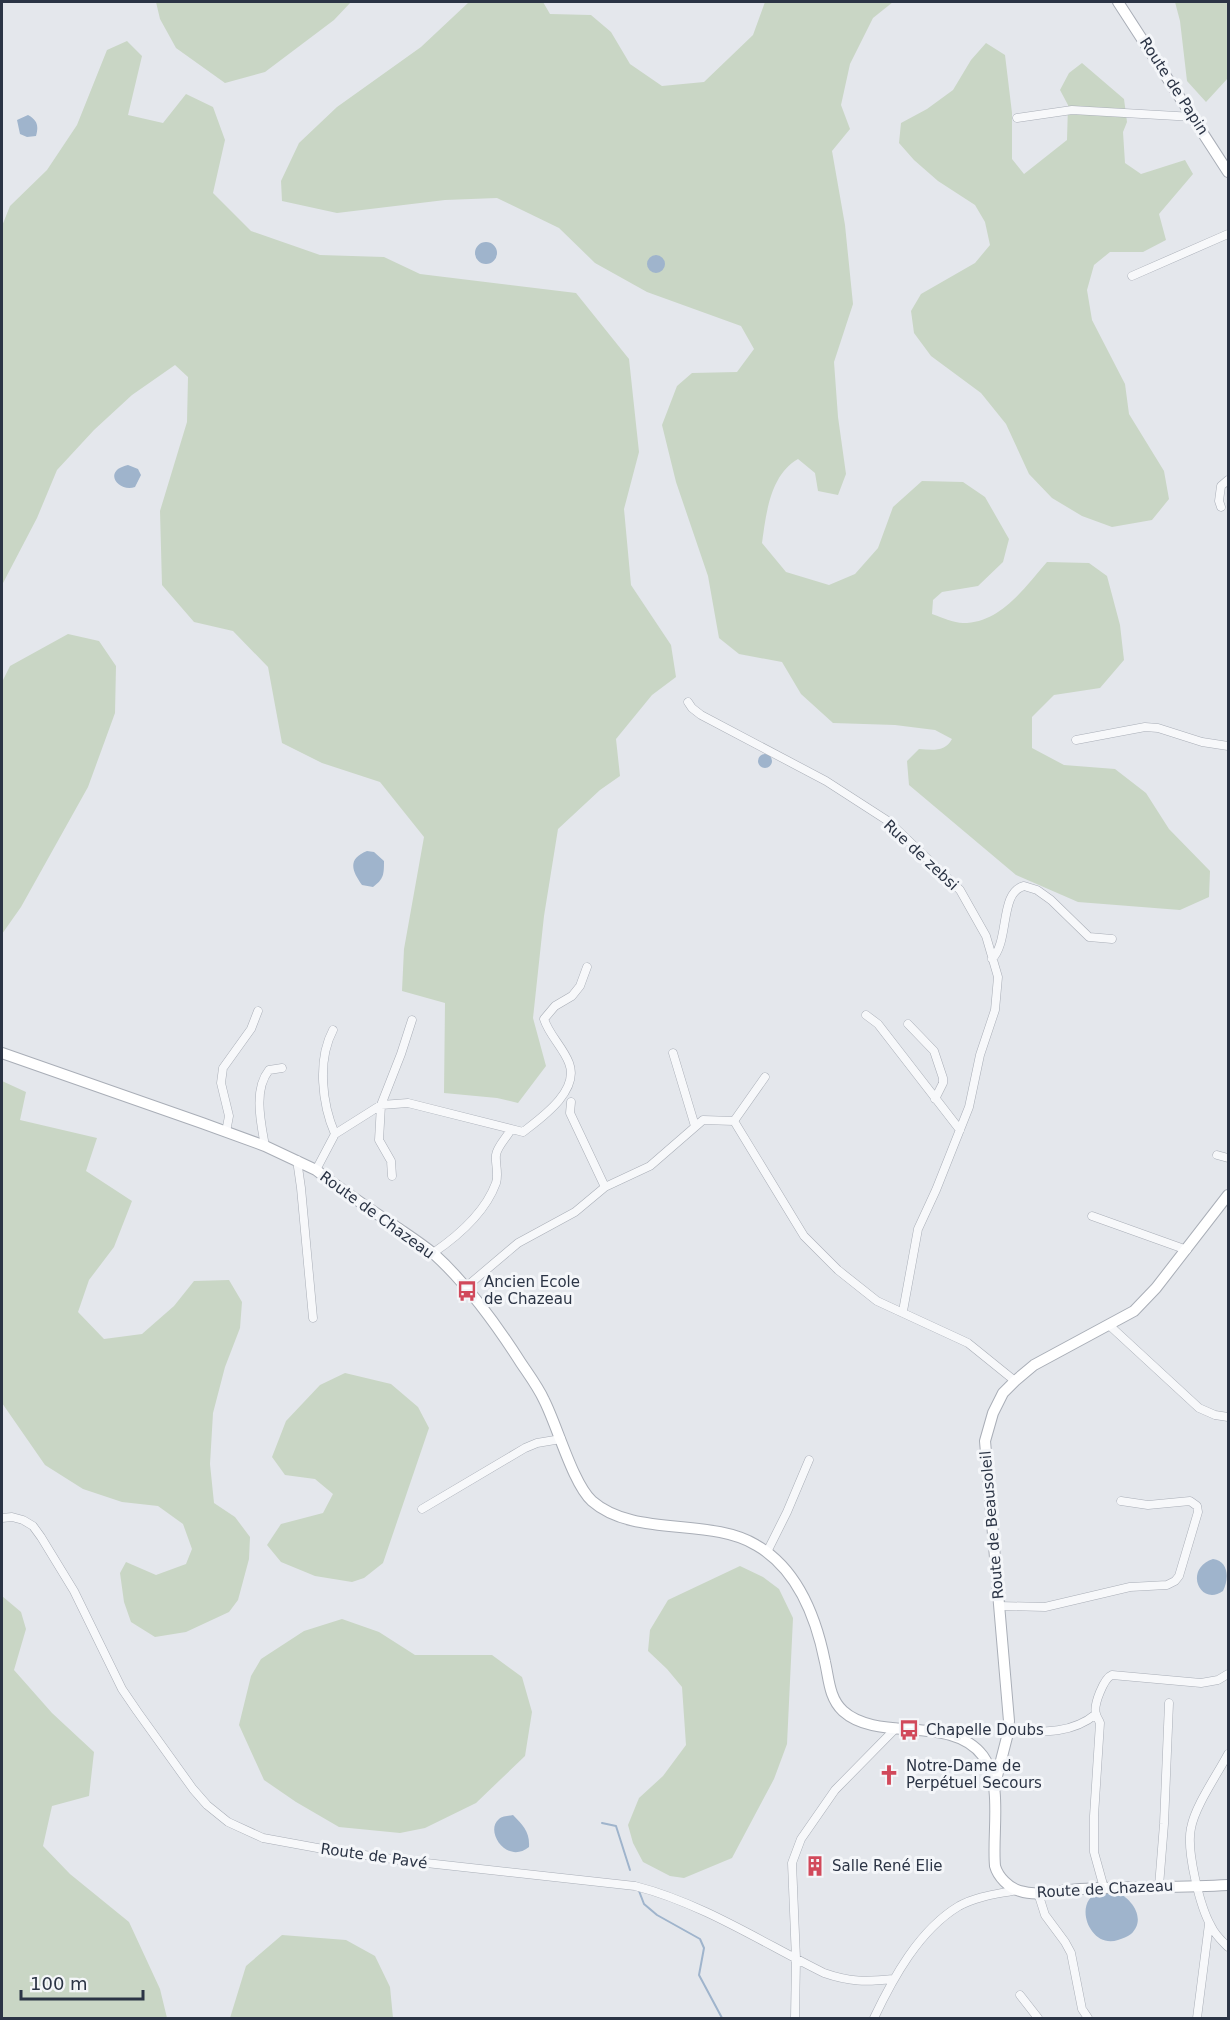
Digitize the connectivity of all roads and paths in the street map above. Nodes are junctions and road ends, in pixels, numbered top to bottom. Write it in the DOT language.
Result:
graph roads {
  1 [pos="1118,2"];
  2 [pos="1194,117"];
  3 [pos="1017,118"];
  4 [pos="1228,172"];
  5 [pos="1228,234"];
  6 [pos="1132,276"];
  7 [pos="1228,480"];
  8 [pos="1221,507"];
  9 [pos="688,702"];
  10 [pos="1076,740"];
  11 [pos="1228,746"];
  12 [pos="1112,939"];
  13 [pos="992,959"];
  14 [pos="587,967"];
  15 [pos="258,1011"];
  16 [pos="866,1015"];
  17 [pos="412,1020"];
  18 [pos="908,1024"];
  19 [pos="333,1030"];
  20 [pos="2,1053"];
  21 [pos="673,1053"];
  22 [pos="282,1068"];
  23 [pos="765,1077"];
  24 [pos="935,1099"];
  25 [pos="571,1102"];
  26 [pos="381,1105"];
  27 [pos="734,1121"];
  28 [pos="695,1126"];
  29 [pos="960,1130"];
  30 [pos="510,1131"];
  31 [pos="226,1132"];
  32 [pos="335,1134"];
  33 [pos="265,1146"];
  34 [pos="1217,1155"];
  35 [pos="1228,1158"];
  36 [pos="297,1160"];
  37 [pos="316,1170"];
  38 [pos="392,1176"];
  39 [pos="605,1186"];
  40 [pos="1228,1195"];
  41 [pos="1092,1216"];
  42 [pos="1187,1250"];
  43 [pos="433,1253"];
  44 [pos="466,1287"];
  45 [pos="903,1311"];
  46 [pos="313,1318"];
  47 [pos="1109,1325"];
  48 [pos="1015,1381"];
  49 [pos="1228,1417"];
  50 [pos="561,1439"];
  51 [pos="809,1460"];
  52 [pos="1121,1501"];
  53 [pos="422,1509"];
  54 [pos="2,1518"];
  55 [pos="767,1552"];
  56 [pos="999,1606"];
  57 [pos="1228,1674"];
  58 [pos="1169,1703"];
  59 [pos="1096,1714"];
  60 [pos="896,1728"];
  61 [pos="1008,1731"];
  62 [pos="1228,1754"];
  63 [pos="994,1784"];
  64 [pos="1196,1885"];
  65 [pos="1228,1885"];
  66 [pos="1159,1886"];
  67 [pos="1104,1888"];
  68 [pos="1017,1890"];
  69 [pos="1038,1893"];
  70 [pos="1209,1924"];
  71 [pos="1228,1947"];
  72 [pos="796,1959"];
  73 [pos="893,1979"];
  74 [pos="1020,1995"];
  75 [pos="795,2019"];
  76 [pos="874,2019"];
  77 [pos="1038,2019"];
  78 [pos="1088,2019"];
  79 [pos="1197,2019"];
  1 -- 2 [label="main road, Route de Papin"];
  2 -- 3 [label="street"];
  2 -- 4 [label="main road, Route de Papin"];
  5 -- 6 [label="street"];
  7 -- 8 [label="street"];
  9 -- 13 [label="street, Rue de zebsi"];
  10 -- 11 [label="street"];
  12 -- 13 [label="street"];
  13 -- 29 [label="street, Rue de zebsi"];
  14 -- 30 [label="street"];
  15 -- 31 [label="street"];
  16 -- 24 [label="street"];
  17 -- 26 [label="street"];
  18 -- 24 [label="street"];
  19 -- 32 [label="street"];
  20 -- 31 [label="main road, Route de Chazeau"];
  21 -- 28 [label="street"];
  22 -- 33 [label="street"];
  23 -- 27 [label="street"];
  24 -- 29 [label="street"];
  25 -- 39 [label="street"];
  26 -- 30 [label="street"];
  26 -- 32 [label="street"];
  26 -- 38 [label="street"];
  27 -- 28 [label="street"];
  27 -- 45 [label="street"];
  28 -- 39 [label="street"];
  29 -- 45 [label="street, Rue de zebsi"];
  30 -- 43 [label="street"];
  31 -- 33 [label="main road, Route de Chazeau"];
  32 -- 37 [label="street"];
  33 -- 36 [label="main road, Route de Chazeau"];
  34 -- 35 [label="street"];
  36 -- 37 [label="main road, Route de Chazeau"];
  36 -- 46 [label="street"];
  37 -- 43 [label="main road, Route de Chazeau"];
  39 -- 44 [label="street"];
  40 -- 42 [label="main road, Route de Beausoleil"];
  41 -- 42 [label="street"];
  42 -- 47 [label="main road, Route de Beausoleil"];
  43 -- 44 [label="main road, Route de Chazeau"];
  44 -- 50 [label="main road, Route de Chazeau"];
  45 -- 48 [label="street"];
  47 -- 48 [label="main road, Route de Beausoleil"];
  47 -- 49 [label="street"];
  48 -- 56 [label="main road, Route de Beausoleil"];
  50 -- 53 [label="street"];
  50 -- 55 [label="main road, Route de Chazeau"];
  51 -- 55 [label="street"];
  52 -- 56 [label="street"];
  54 -- 72 [label="street, Route de Pavé"];
  55 -- 60 [label="main road, Route de Chazeau"];
  56 -- 61 [label="main road, Route de Beausoleil"];
  57 -- 59 [label="street"];
  58 -- 66 [label="street"];
  59 -- 61 [label="street"];
  59 -- 67 [label="street"];
  60 -- 63 [label="main road, Route de Chazeau"];
  60 -- 72 [label="street"];
  61 -- 63 [label="main road, Route de Beausoleil"];
  62 -- 64 [label="street"];
  63 -- 68 [label="main road, Route de Chazeau"];
  64 -- 65 [label="main road, Route de Chazeau"];
  64 -- 66 [label="main road, Route de Chazeau"];
  64 -- 70 [label="street"];
  66 -- 67 [label="main road, Route de Chazeau"];
  67 -- 69 [label="main road, Route de Chazeau"];
  68 -- 69 [label="main road, Route de Chazeau"];
  68 -- 73 [label="street"];
  69 -- 78 [label="street"];
  70 -- 71 [label="street"];
  70 -- 79 [label="street"];
  72 -- 73 [label="street, Route de Pavé"];
  72 -- 75 [label="street"];
  73 -- 76 [label="street"];
  74 -- 77 [label="street"];
}
